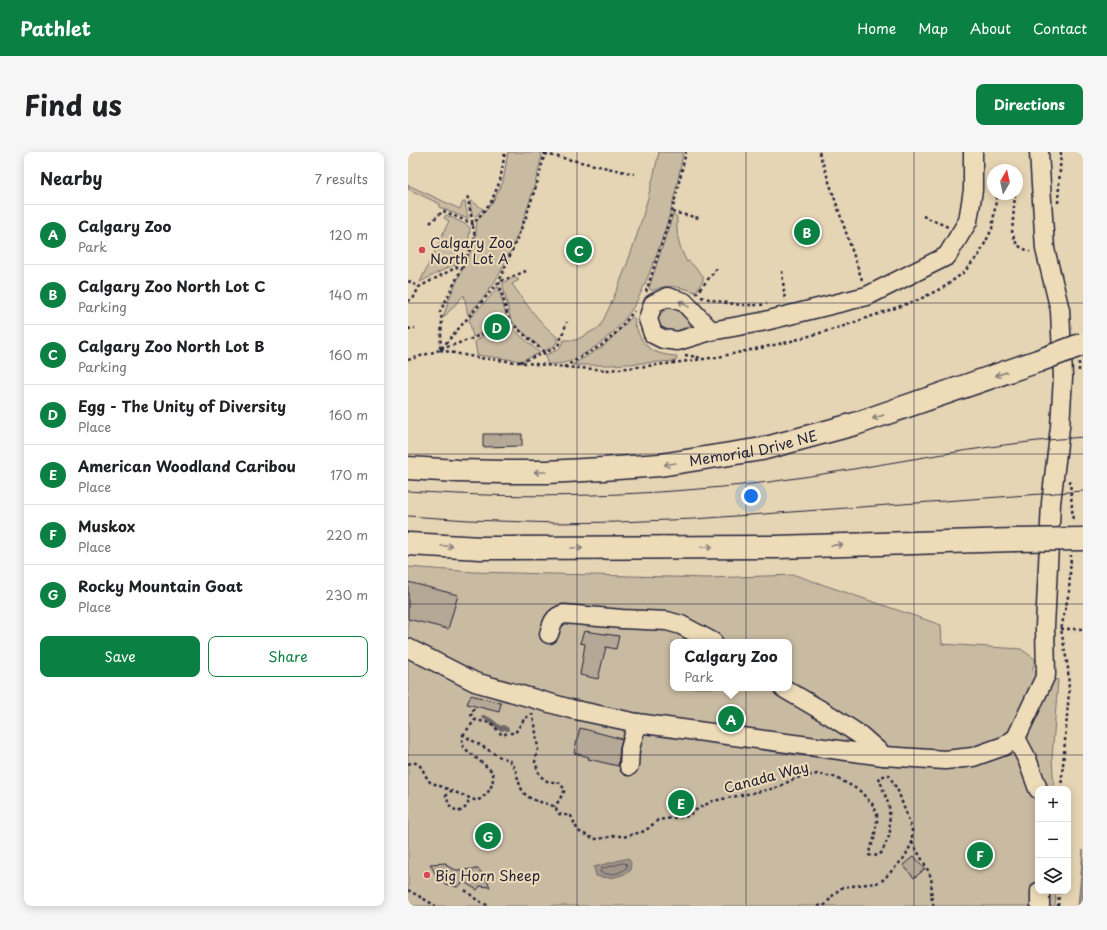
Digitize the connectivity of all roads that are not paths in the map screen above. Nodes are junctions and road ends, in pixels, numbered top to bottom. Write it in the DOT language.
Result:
graph roads {
  1 [pos="974,152"];
  2 [pos="1039,152"];
  3 [pos="711,331"];
  4 [pos="1083,344"];
  5 [pos="408,468"];
  6 [pos="1083,539"];
  7 [pos="408,544"];
  8 [pos="549,634"];
  9 [pos="707,639"];
  10 [pos="408,648"];
  11 [pos="788,691"];
  12 [pos="637,723"];
  13 [pos="1016,738"];
  14 [pos="884,756"];
  15 [pos="629,766"];
  16 [pos="1037,786"];
  17 [pos="1040,894"];
  18 [pos="1040,906"];
  1 -- 3 [label="lane"];
  2 -- 13 [label="lane"];
  4 -- 5 [label="highway, Memorial Drive NE, one-way, bridge"];
  7 -- 6 [label="highway, one-way, bridge"];
  8 -- 9 [label="lane"];
  10 -- 12 [label="lane"];
  11 -- 14 [label="lane"];
  12 -- 14 [label="lane"];
  12 -- 15 [label="lane"];
  13 -- 14 [label="lane"];
  13 -- 16 [label="lane"];
  17 -- 18 [label="lane"];
}
